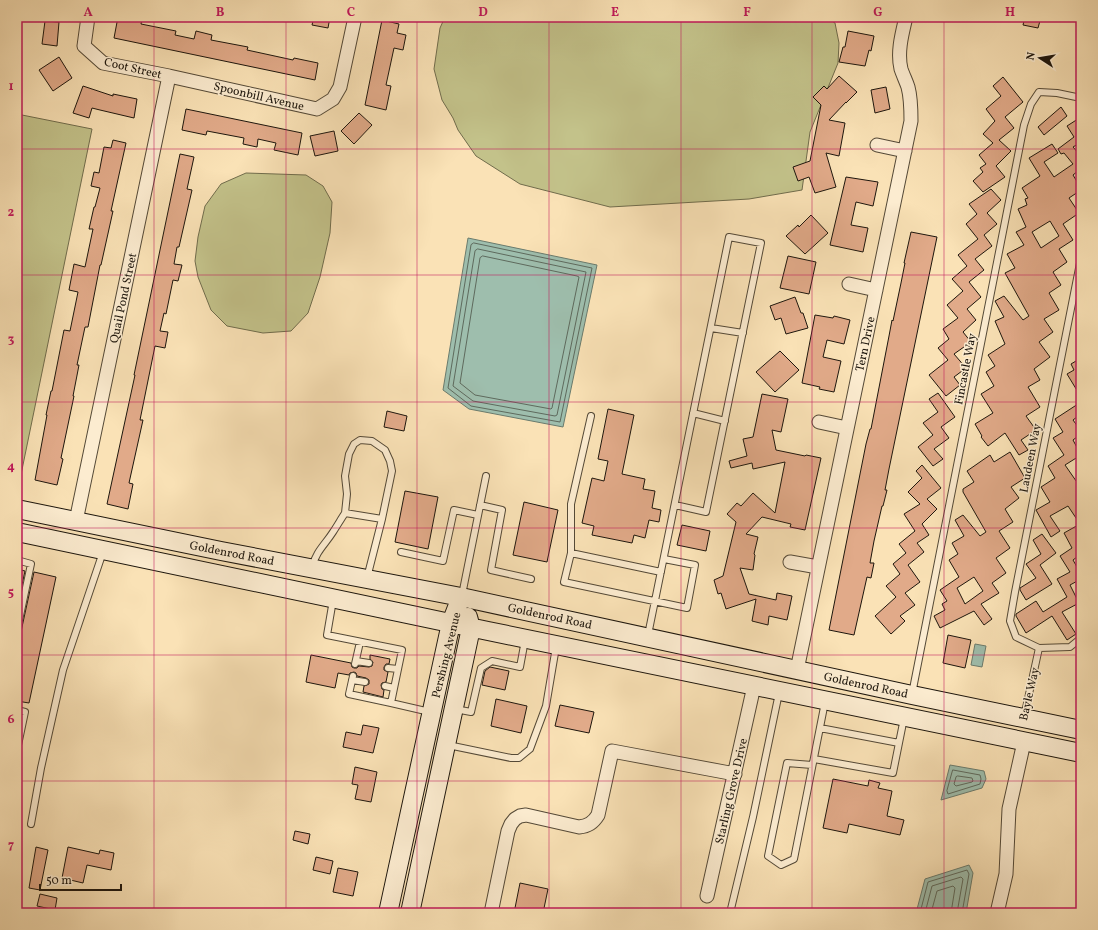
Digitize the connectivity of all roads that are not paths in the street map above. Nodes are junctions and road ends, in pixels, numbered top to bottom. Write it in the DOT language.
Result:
graph roads {
  1 [pos="88,17"];
  2 [pos="355,17"];
  3 [pos="906,17"];
  4 [pos="169,76"];
  5 [pos="1081,98"];
  6 [pos="877,146"];
  7 [pos="904,151"];
  8 [pos="1081,258"];
  9 [pos="849,284"];
  10 [pos="876,290"];
  11 [pos="711,328"];
  12 [pos="743,333"];
  13 [pos="694,413"];
  14 [pos="591,416"];
  15 [pos="724,421"];
  16 [pos="819,422"];
  17 [pos="847,428"];
  18 [pos="486,476"];
  19 [pos="480,505"];
  20 [pos="675,505"];
  21 [pos="17,509"];
  22 [pos="345,513"];
  23 [pos="478,515"];
  24 [pos="382,519"];
  25 [pos="76,521"];
  26 [pos="17,525"];
  27 [pos="17,532"];
  28 [pos="104,550"];
  29 [pos="401,552"];
  30 [pos="571,553"];
  31 [pos="664,559"];
  32 [pos="17,560"];
  33 [pos="280,562"];
  34 [pos="790,562"];
  35 [pos="818,567"];
  36 [pos="312,568"];
  37 [pos="661,572"];
  38 [pos="367,579"];
  39 [pos="532,579"];
  40 [pos="461,597"];
  41 [pos="333,599"];
  42 [pos="655,602"];
  43 [pos="19,608"];
  44 [pos="451,623"];
  45 [pos="472,628"];
  46 [pos="17,630"];
  47 [pos="648,637"];
  48 [pos="1081,638"];
  49 [pos="526,639"];
  50 [pos="360,642"];
  51 [pos="556,645"];
  52 [pos="1040,648"];
  53 [pos="368,663"];
  54 [pos="388,668"];
  55 [pos="398,670"];
  56 [pos="797,670"];
  57 [pos="365,682"];
  58 [pos="385,686"];
  59 [pos="754,686"];
  60 [pos="394,688"];
  61 [pos="780,691"];
  62 [pos="912,695"];
  63 [pos="825,701"];
  64 [pos="391,703"];
  65 [pos="454,709"];
  66 [pos="17,710"];
  67 [pos="432,712"];
  68 [pos="905,717"];
  69 [pos="1024,718"];
  70 [pos="820,728"];
  71 [pos="1081,730"];
  72 [pos="1021,741"];
  73 [pos="899,743"];
  74 [pos="446,745"];
  75 [pos="17,750"];
  76 [pos="1081,753"];
  77 [pos="813,762"];
  78 [pos="735,774"];
  79 [pos="31,824"];
  80 [pos="707,896"];
  81 [pos="415,910"];
  82 [pos="388,913"];
  83 [pos="491,913"];
  84 [pos="730,913"];
  85 [pos="997,913"];
  1 -- 4 [label="street, Coot Street"];
  2 -- 4 [label="street, Spoonbill Avenue"];
  3 -- 7 [label="street, Tern Drive"];
  4 -- 25 [label="street, Quail Pond Street"];
  5 -- 62 [label="lane, Fincastle Way"];
  6 -- 7 [label="street"];
  7 -- 10 [label="street, Tern Drive"];
  8 -- 52 [label="lane, Laudeen Way"];
  9 -- 10 [label="street"];
  10 -- 17 [label="street, Tern Drive"];
  11 -- 12 [label="lane"];
  11 -- 12 [label="lane"];
  11 -- 13 [label="lane"];
  12 -- 15 [label="lane"];
  13 -- 15 [label="lane"];
  13 -- 20 [label="lane"];
  14 -- 30 [label="lane"];
  15 -- 20 [label="lane"];
  16 -- 17 [label="street"];
  17 -- 35 [label="street, Tern Drive"];
  18 -- 19 [label="lane"];
  19 -- 23 [label="lane"];
  19 -- 39 [label="lane"];
  20 -- 31 [label="lane"];
  21 -- 25 [label="main road, Goldenrod Road"];
  22 -- 24 [label="lane"];
  22 -- 24 [label="lane"];
  22 -- 36 [label="lane"];
  23 -- 29 [label="lane"];
  23 -- 40 [label="lane"];
  24 -- 38 [label="lane"];
  25 -- 26 [label="main road"];
  25 -- 33 [label="main road, Goldenrod Road"];
  27 -- 28 [label="main road, Goldenrod Road"];
  28 -- 33 [label="main road"];
  28 -- 41 [label="main road, Goldenrod Road"];
  28 -- 79 [label="lane"];
  30 -- 37 [label="lane"];
  30 -- 42 [label="lane"];
  31 -- 37 [label="lane"];
  31 -- 42 [label="lane"];
  32 -- 43 [label="lane"];
  33 -- 36 [label="main road, Goldenrod Road"];
  34 -- 35 [label="street"];
  35 -- 56 [label="street, Tern Drive"];
  36 -- 38 [label="main road, Goldenrod Road"];
  37 -- 42 [label="lane"];
  38 -- 40 [label="main road, Goldenrod Road"];
  40 -- 44 [label="main road, Pershing Avenue"];
  40 -- 45 [label="main road, Pershing Avenue"];
  40 -- 47 [label="main road, Goldenrod Road"];
  41 -- 44 [label="main road, Goldenrod Road"];
  41 -- 50 [label="lane"];
  42 -- 47 [label="lane"];
  43 -- 46 [label="lane"];
  44 -- 45 [label="main road, Goldenrod Road"];
  44 -- 67 [label="main road, Pershing Avenue"];
  45 -- 49 [label="main road, Goldenrod Road"];
  45 -- 65 [label="main road, Pershing Avenue"];
  47 -- 56 [label="main road, Goldenrod Road"];
  48 -- 52 [label="lane"];
  49 -- 51 [label="main road, Goldenrod Road"];
  49 -- 65 [label="lane"];
  50 -- 53 [label="lane"];
  50 -- 55 [label="lane"];
  51 -- 59 [label="main road, Goldenrod Road"];
  51 -- 74 [label="lane"];
  52 -- 69 [label="lane, Bayle Way"];
  54 -- 55 [label="lane"];
  55 -- 60 [label="lane"];
  56 -- 62 [label="main road, Goldenrod Road"];
  57 -- 64 [label="lane"];
  58 -- 60 [label="lane"];
  59 -- 61 [label="main road, Goldenrod Road"];
  59 -- 78 [label="street, Starling Grove Drive"];
  60 -- 64 [label="lane"];
  61 -- 63 [label="main road, Goldenrod Road"];
  61 -- 84 [label="lane"];
  62 -- 69 [label="main road, Goldenrod Road"];
  63 -- 68 [label="main road, Goldenrod Road"];
  63 -- 70 [label="lane"];
  64 -- 67 [label="lane"];
  65 -- 74 [label="main road, Pershing Avenue"];
  66 -- 75 [label="lane"];
  67 -- 82 [label="main road, Pershing Avenue"];
  68 -- 72 [label="main road, Goldenrod Road"];
  68 -- 73 [label="lane"];
  69 -- 71 [label="main road, Goldenrod Road"];
  69 -- 72 [label="street, Bayle Way"];
  70 -- 73 [label="lane"];
  70 -- 77 [label="lane"];
  72 -- 76 [label="main road, Goldenrod Road"];
  72 -- 85 [label="street, Bayle Way"];
  73 -- 77 [label="lane"];
  74 -- 81 [label="main road, Pershing Avenue"];
  77 -- 77 [label="lane"];
  78 -- 80 [label="street, Starling Grove Drive"];
  78 -- 83 [label="street"];
}
